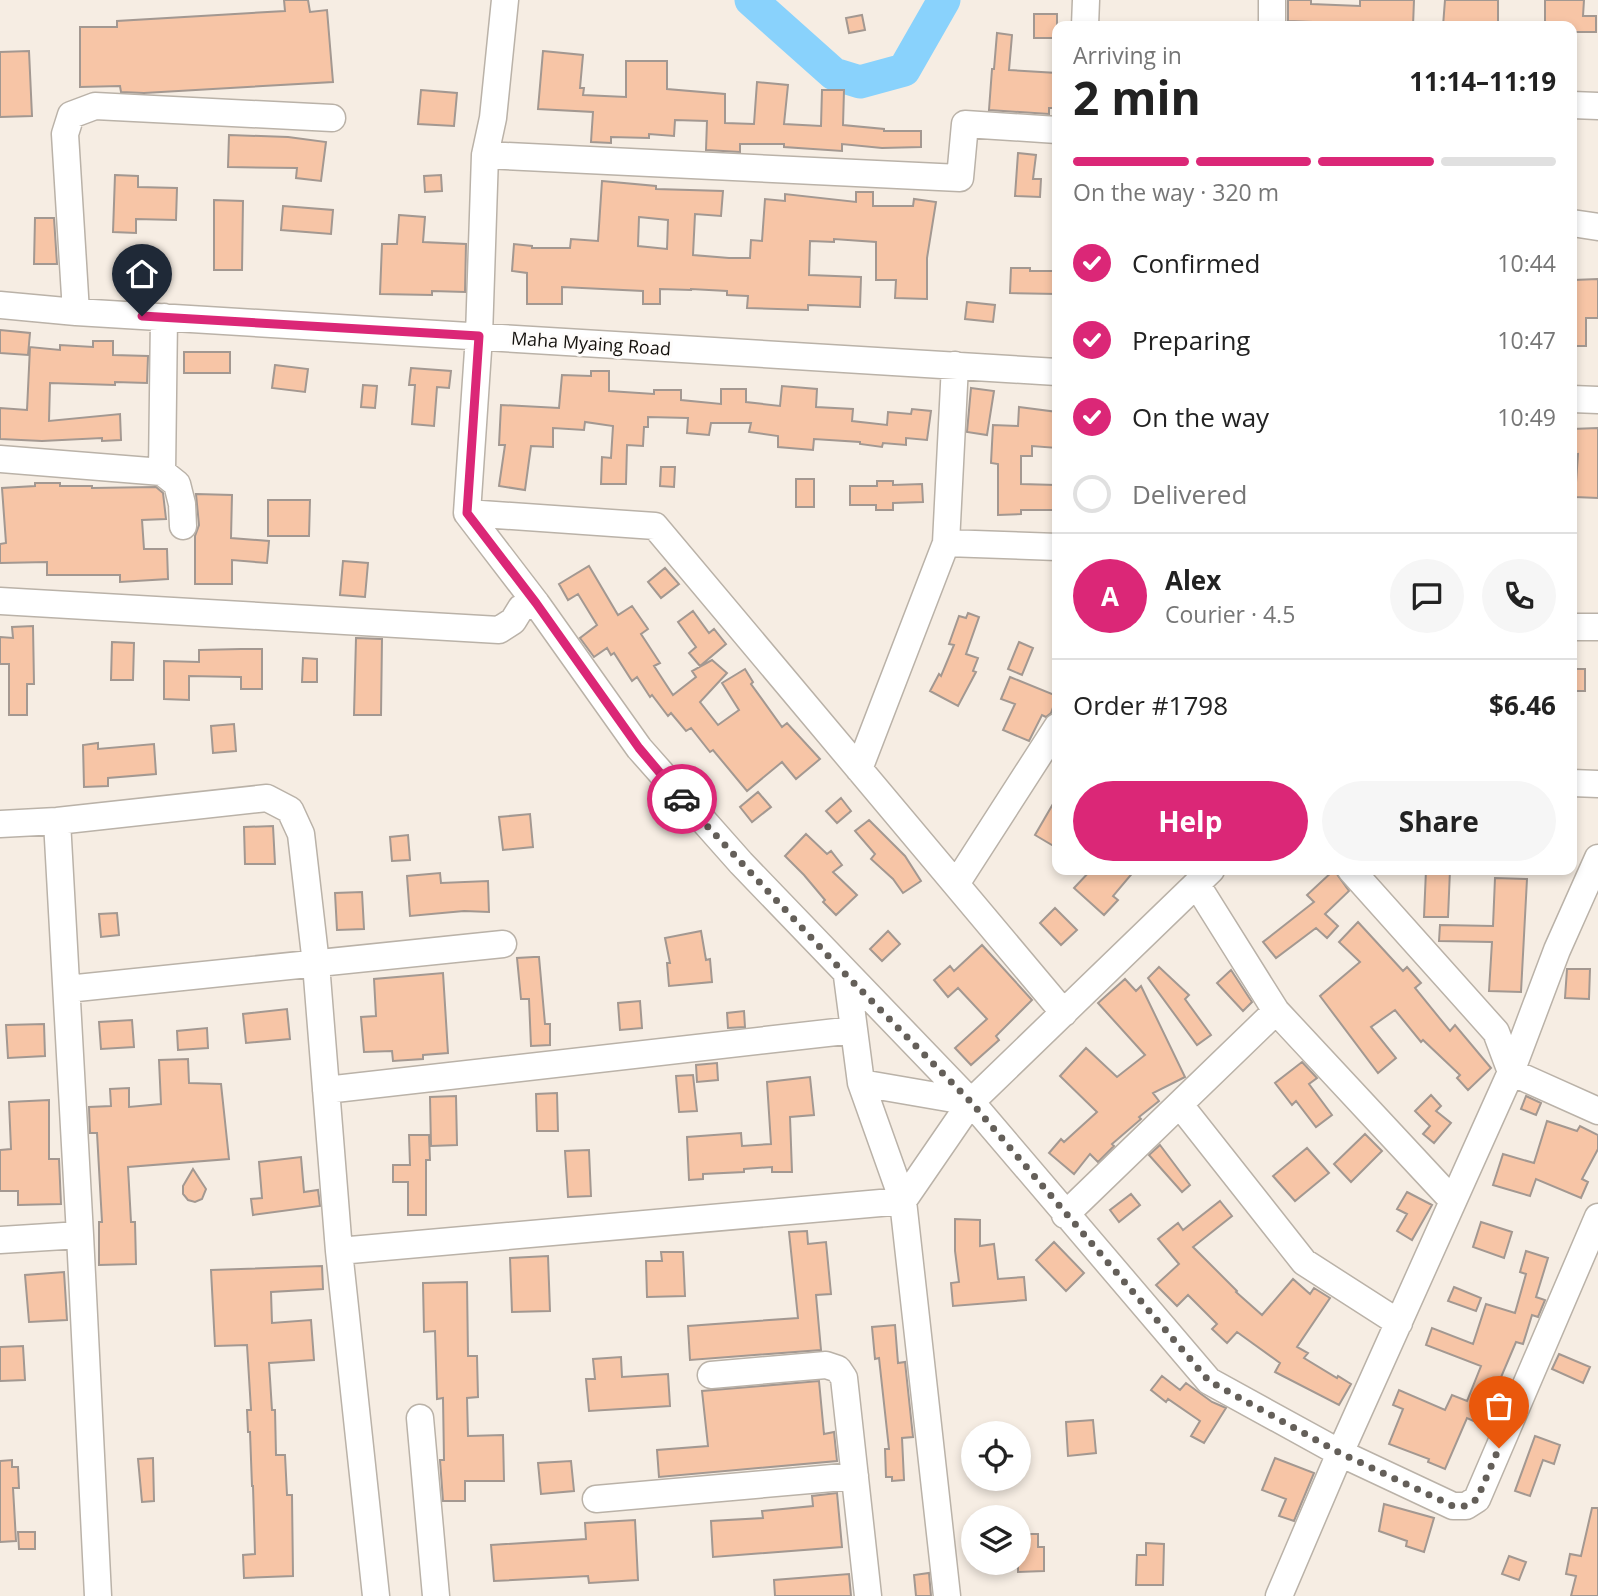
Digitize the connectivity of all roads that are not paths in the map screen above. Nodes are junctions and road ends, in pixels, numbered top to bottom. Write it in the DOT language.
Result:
graph roads {
  1 [pos="505,0"];
  2 [pos="1086,0"];
  3 [pos="1272,0"];
  4 [pos="1085,21"];
  5 [pos="1272,21"];
  6 [pos="1577,105"];
  7 [pos="1598,106"];
  8 [pos="332,118"];
  9 [pos="1052,130"];
  10 [pos="485,155"];
  11 [pos="1577,224"];
  12 [pos="1598,227"];
  13 [pos="0,305"];
  14 [pos="76,312"];
  15 [pos="164,317"];
  16 [pos="479,336"];
  17 [pos="954,365"];
  18 [pos="1052,372"];
  19 [pos="1577,399"];
  20 [pos="1598,400"];
  21 [pos="0,459"];
  22 [pos="162,472"];
  23 [pos="467,513"];
  24 [pos="183,526"];
  25 [pos="946,542"];
  26 [pos="1052,547"];
  27 [pos="0,601"];
  28 [pos="536,603"];
  29 [pos="1577,627"];
  30 [pos="1598,627"];
  31 [pos="1052,735"];
  32 [pos="859,769"];
  33 [pos="1577,783"];
  34 [pos="1598,784"];
  35 [pos="57,821"];
  36 [pos="0,824"];
  37 [pos="1595,874"];
  38 [pos="1355,875"];
  39 [pos="1204,878"];
  40 [pos="956,884"];
  41 [pos="503,944"];
  42 [pos="316,964"];
  43 [pos="847,976"];
  44 [pos="67,989"];
  45 [pos="1276,1012"];
  46 [pos="1064,1013"];
  47 [pos="854,1030"];
  48 [pos="1511,1072"];
  49 [pos="861,1083"];
  50 [pos="327,1090"];
  51 [pos="971,1102"];
  52 [pos="1180,1105"];
  53 [pos="1598,1111"];
  54 [pos="903,1201"];
  55 [pos="1453,1201"];
  56 [pos="1065,1215"];
  57 [pos="1598,1217"];
  58 [pos="80,1236"];
  59 [pos="0,1240"];
  60 [pos="339,1251"];
  61 [pos="1399,1323"];
  62 [pos="711,1375"];
  63 [pos="420,1418"];
  64 [pos="1340,1453"];
  65 [pos="855,1476"];
  66 [pos="596,1499"];
  67 [pos="98,1596"];
  68 [pos="376,1596"];
  69 [pos="436,1596"];
  70 [pos="868,1596"];
  71 [pos="947,1596"];
  72 [pos="1279,1596"];
  1 -- 10 [label="street"];
  2 -- 4 [label="street"];
  3 -- 5 [label="street"];
  6 -- 7 [label="street"];
  8 -- 14 [label="street"];
  9 -- 10 [label="street"];
  10 -- 16 [label="street"];
  11 -- 12 [label="street"];
  13 -- 14 [label="street, Maha Myaing Road"];
  14 -- 15 [label="street, Maha Myaing Road"];
  15 -- 16 [label="street, Maha Myaing Road"];
  15 -- 22 [label="street"];
  16 -- 17 [label="street, Maha Myaing Road"];
  16 -- 23 [label="street"];
  17 -- 18 [label="street, Maha Myaing Road"];
  17 -- 25 [label="street"];
  19 -- 20 [label="street"];
  21 -- 22 [label="street"];
  22 -- 24 [label="street"];
  23 -- 28 [label="street"];
  23 -- 32 [label="street"];
  25 -- 26 [label="street"];
  25 -- 32 [label="street"];
  27 -- 28 [label="street"];
  28 -- 43 [label="street"];
  29 -- 30 [label="street"];
  31 -- 40 [label="street"];
  32 -- 40 [label="street"];
  33 -- 34 [label="street"];
  35 -- 36 [label="street"];
  35 -- 42 [label="street"];
  35 -- 44 [label="street"];
  37 -- 48 [label="street"];
  38 -- 48 [label="street"];
  39 -- 45 [label="street"];
  39 -- 46 [label="street"];
  40 -- 46 [label="street"];
  41 -- 42 [label="street"];
  42 -- 44 [label="street"];
  42 -- 50 [label="street"];
  43 -- 47 [label="street"];
  43 -- 51 [label="street"];
  44 -- 58 [label="street"];
  45 -- 52 [label="street"];
  45 -- 55 [label="street"];
  46 -- 51 [label="street"];
  47 -- 49 [label="street"];
  47 -- 50 [label="street"];
  48 -- 53 [label="street"];
  48 -- 55 [label="street"];
  49 -- 51 [label="street"];
  49 -- 54 [label="street"];
  50 -- 60 [label="street"];
  51 -- 54 [label="street"];
  51 -- 56 [label="street"];
  52 -- 56 [label="street"];
  52 -- 61 [label="street"];
  54 -- 60 [label="street"];
  54 -- 71 [label="street"];
  55 -- 61 [label="street"];
  56 -- 64 [label="street"];
  57 -- 64 [label="street"];
  58 -- 59 [label="street"];
  58 -- 67 [label="street"];
  60 -- 68 [label="street"];
  61 -- 64 [label="street"];
  62 -- 65 [label="street"];
  63 -- 69 [label="street"];
  64 -- 72 [label="street"];
  65 -- 66 [label="street"];
  65 -- 70 [label="street"];
}
